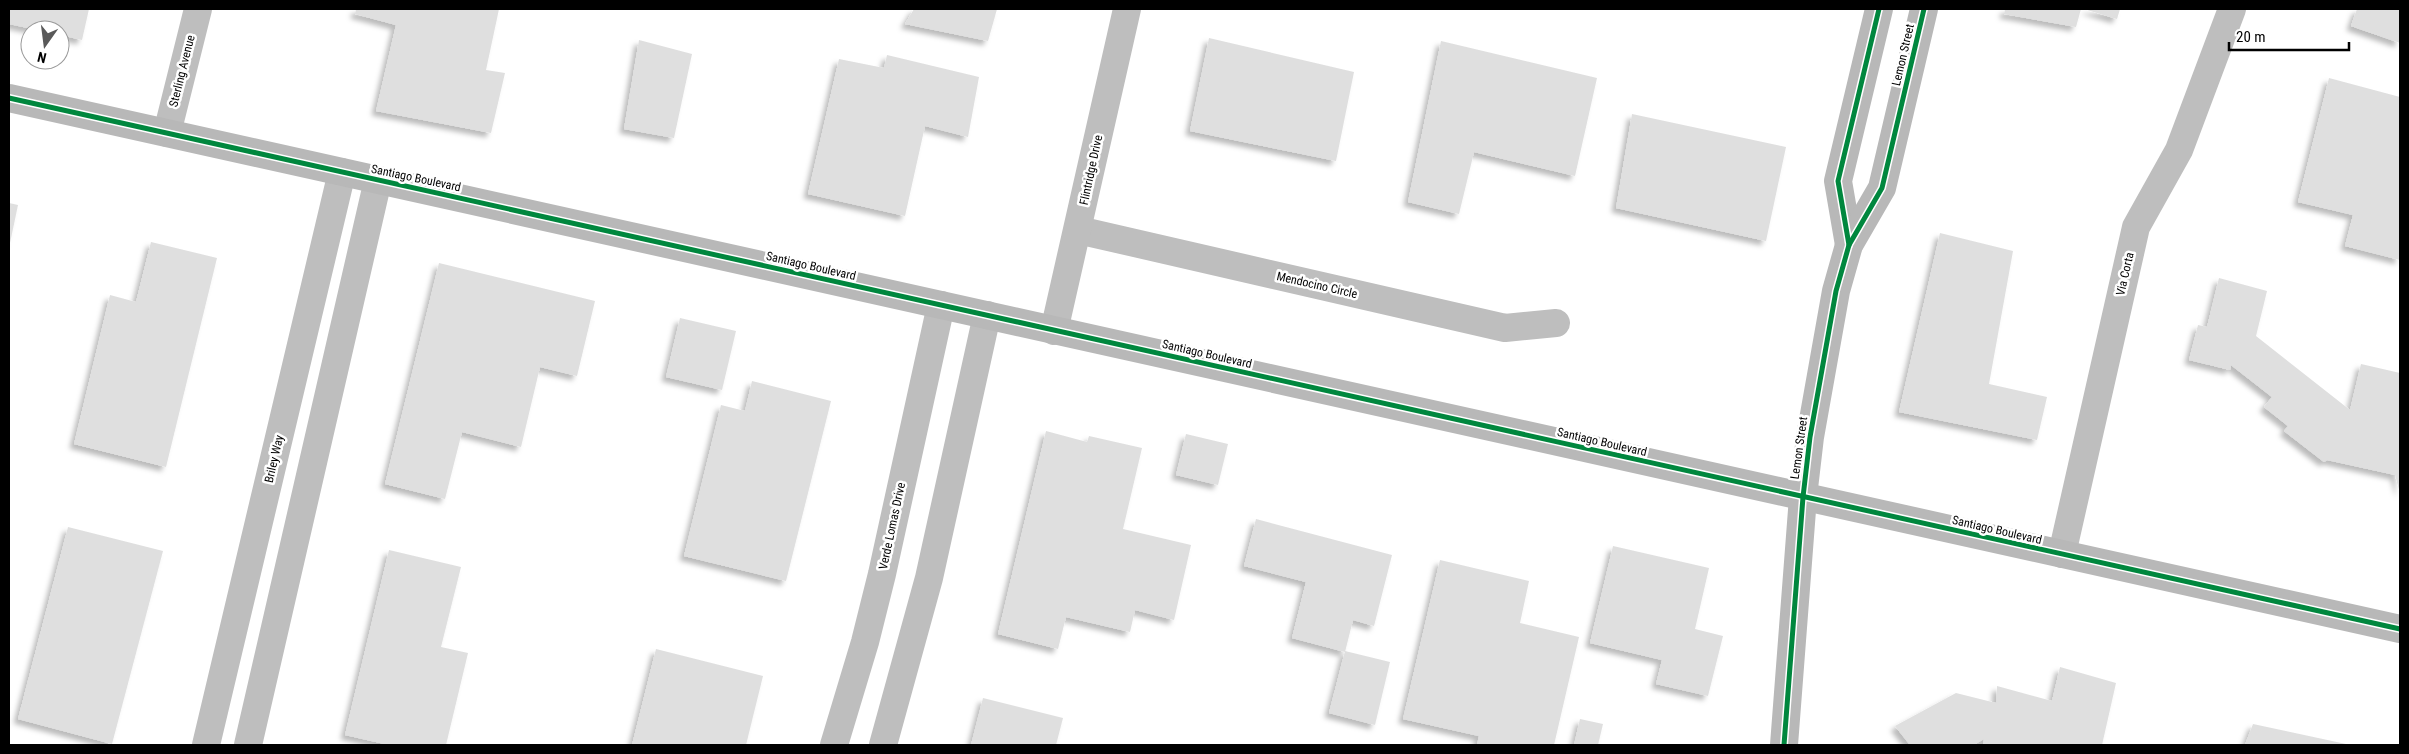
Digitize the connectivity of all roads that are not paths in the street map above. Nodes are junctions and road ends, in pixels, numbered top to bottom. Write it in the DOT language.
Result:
graph roads {
  1 [pos="198,9"];
  2 [pos="1127,9"];
  3 [pos="1879,9"];
  4 [pos="1924,9"];
  5 [pos="2232,9"];
  6 [pos="9,98"];
  7 [pos="166,133"];
  8 [pos="342,172"];
  9 [pos="378,180"];
  10 [pos="1078,230"];
  11 [pos="1848,245"];
  12 [pos="941,305"];
  13 [pos="986,315"];
  14 [pos="1556,324"];
  15 [pos="1054,330"];
  16 [pos="288,397"];
  17 [pos="327,405"];
  18 [pos="1803,497"];
  19 [pos="2062,554"];
  20 [pos="2400,629"];
  21 [pos="206,745"];
  22 [pos="248,745"];
  23 [pos="834,745"];
  24 [pos="883,745"];
  25 [pos="1784,745"];
  1 -- 7 [label="street, Sterling Avenue"];
  2 -- 10 [label="street, Flintridge Drive"];
  3 -- 11 [label="street, Lemon Street"];
  4 -- 11 [label="street, Lemon Street"];
  5 -- 19 [label="street, Via Corta"];
  6 -- 7 [label="street, Santiago Boulevard"];
  7 -- 8 [label="street, Santiago Boulevard"];
  8 -- 9 [label="street, Santiago Boulevard"];
  8 -- 16 [label="street, Briley Way"];
  9 -- 12 [label="street, Santiago Boulevard"];
  9 -- 17 [label="street"];
  10 -- 14 [label="street, Mendocino Circle"];
  10 -- 15 [label="street, Flintridge Drive"];
  11 -- 18 [label="street, Lemon Street"];
  12 -- 13 [label="street, Santiago Boulevard"];
  12 -- 23 [label="street, Verde Lomas Drive"];
  13 -- 15 [label="street, Santiago Boulevard"];
  13 -- 24 [label="street"];
  15 -- 18 [label="street, Santiago Boulevard"];
  16 -- 17 [label="street"];
  16 -- 21 [label="street, Briley Way"];
  17 -- 22 [label="street"];
  18 -- 19 [label="street, Santiago Boulevard"];
  18 -- 25 [label="street, Lemon Street"];
  19 -- 20 [label="street, Santiago Boulevard"];
}
